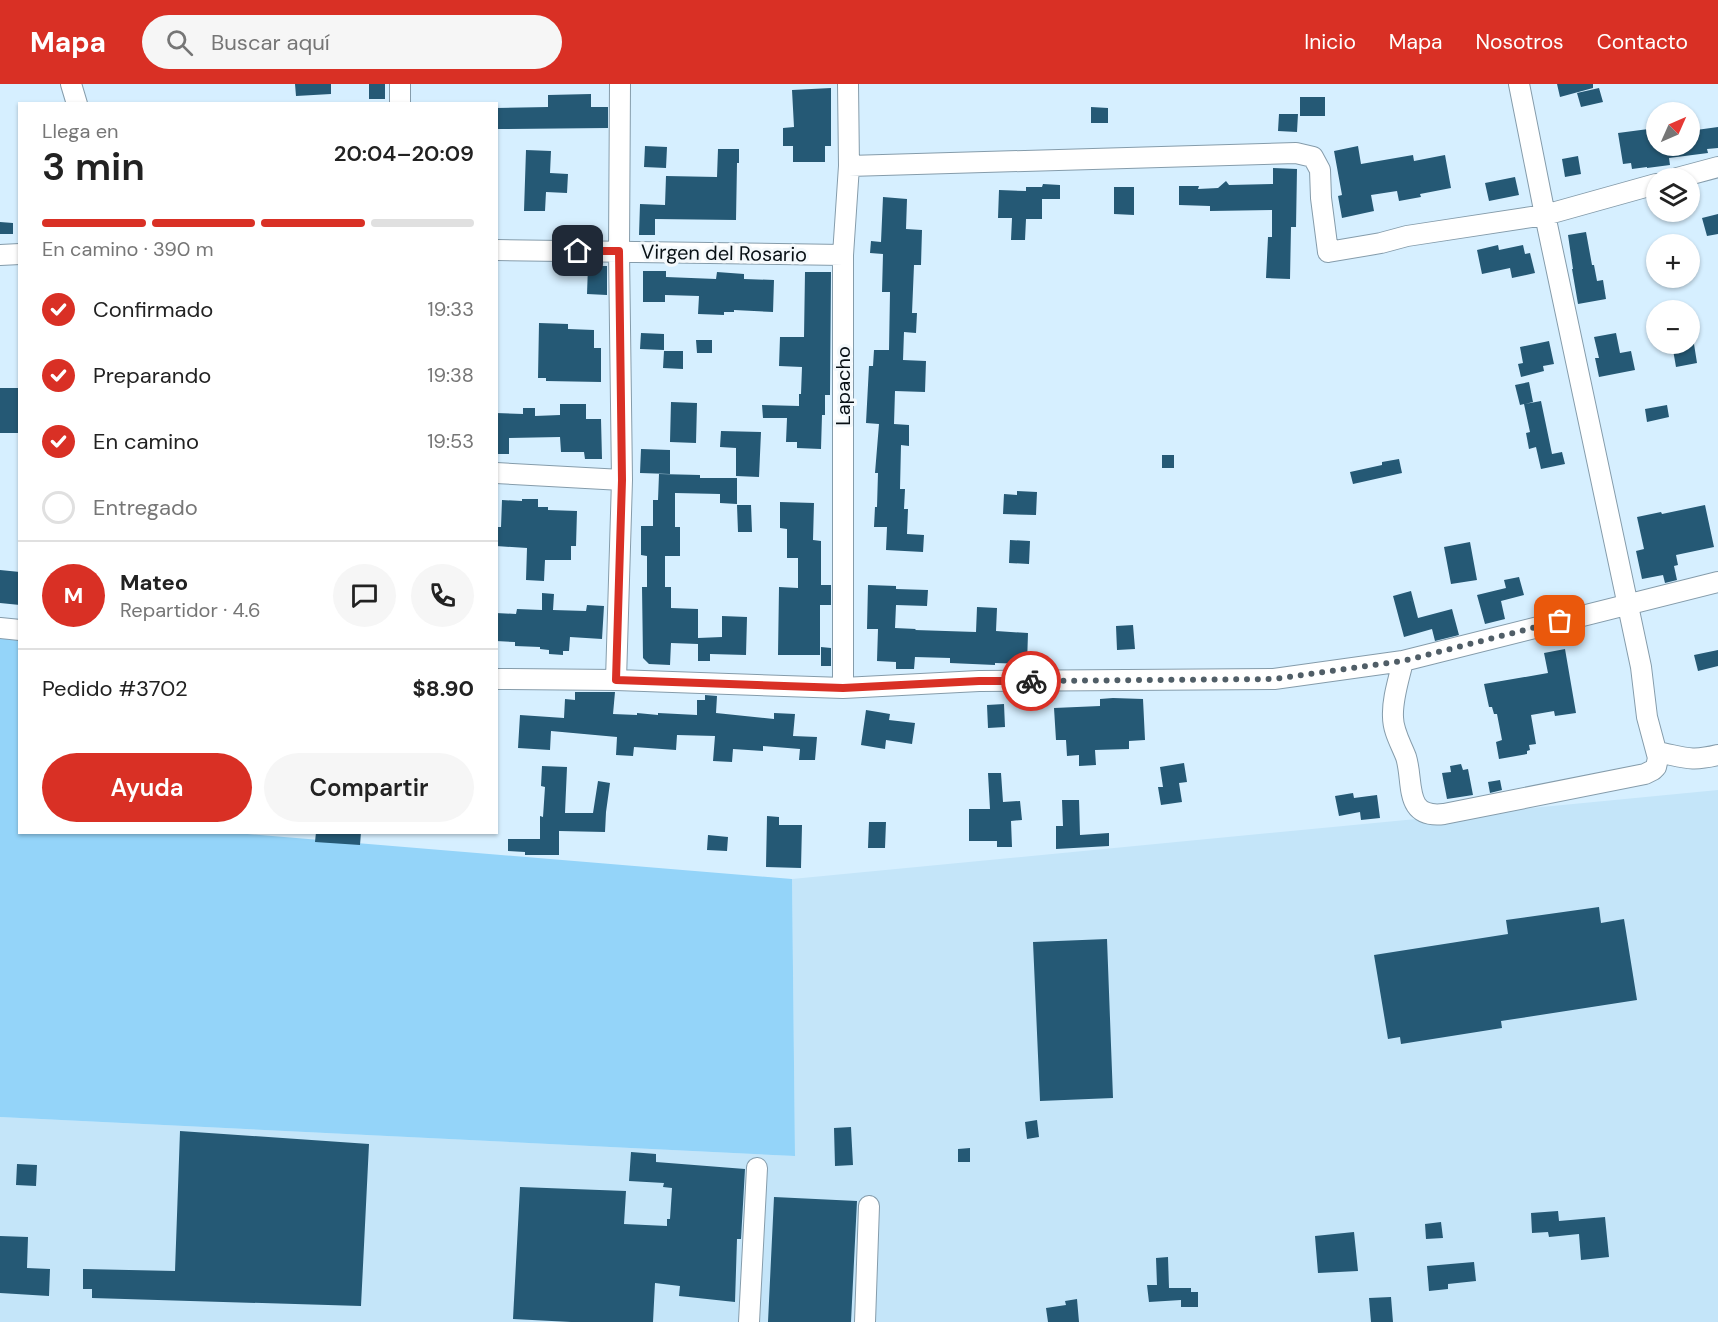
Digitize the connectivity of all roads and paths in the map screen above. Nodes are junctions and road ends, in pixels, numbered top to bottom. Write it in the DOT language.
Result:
graph roads {
  1 [pos="71,84"];
  2 [pos="400,84"];
  3 [pos="620,84"];
  4 [pos="848,84"];
  5 [pos="1519,84"];
  6 [pos="76,102"];
  7 [pos="400,102"];
  8 [pos="849,166"];
  9 [pos="1718,167"];
  10 [pos="1700,172"];
  11 [pos="1646,187"];
  12 [pos="1545,215"];
  13 [pos="498,250"];
  14 [pos="619,251"];
  15 [pos="18,254"];
  16 [pos="0,255"];
  17 [pos="843,255"];
  18 [pos="498,473"];
  19 [pos="622,480"];
  20 [pos="1718,582"];
  21 [pos="1628,604"];
  22 [pos="0,628"];
  23 [pos="18,630"];
  24 [pos="1403,661"];
  25 [pos="498,679"];
  26 [pos="616,680"];
  27 [pos="843,688"];
  28 [pos="1657,752"];
  29 [pos="1718,755"];
  30 [pos="757,1168"];
  31 [pos="869,1206"];
  32 [pos="749,1322"];
  33 [pos="865,1322"];
  1 -- 6 [label="street"];
  2 -- 7 [label="street"];
  3 -- 14 [label="street"];
  4 -- 8 [label="street, Lapacho"];
  5 -- 12 [label="street"];
  8 -- 12 [label="street"];
  8 -- 17 [label="street, Lapacho"];
  9 -- 10 [label="street"];
  11 -- 12 [label="street"];
  12 -- 21 [label="street"];
  13 -- 14 [label="street, Virgen del Rosario"];
  14 -- 17 [label="street, Virgen del Rosario"];
  14 -- 19 [label="street"];
  15 -- 16 [label="street"];
  17 -- 27 [label="street, Lapacho"];
  18 -- 19 [label="street"];
  19 -- 26 [label="street"];
  20 -- 21 [label="street"];
  21 -- 24 [label="street"];
  21 -- 28 [label="street"];
  22 -- 23 [label="street"];
  24 -- 27 [label="street"];
  24 -- 28 [label="street"];
  25 -- 26 [label="street"];
  26 -- 27 [label="street"];
  28 -- 29 [label="street"];
  30 -- 32 [label="street"];
  31 -- 33 [label="street"];
}
